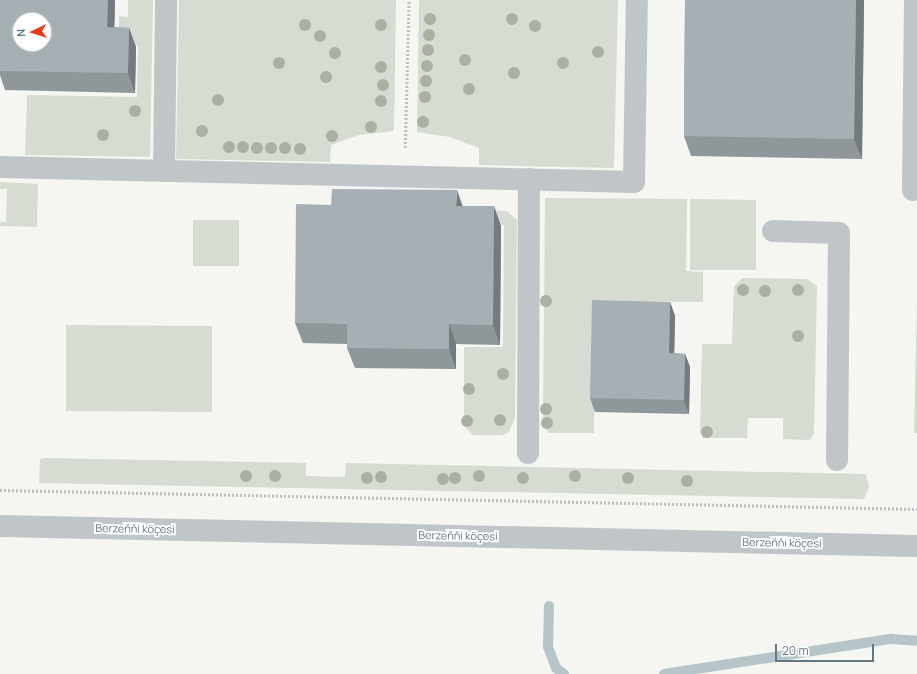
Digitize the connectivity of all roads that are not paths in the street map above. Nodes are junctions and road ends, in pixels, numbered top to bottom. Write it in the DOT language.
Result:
graph roads {
  1 [pos="166,0"];
  2 [pos="637,0"];
  3 [pos="915,0"];
  4 [pos="0,167"];
  5 [pos="164,171"];
  6 [pos="529,179"];
  7 [pos="913,190"];
  8 [pos="773,231"];
  9 [pos="528,453"];
  10 [pos="837,460"];
  11 [pos="0,526"];
  12 [pos="917,546"];
  1 -- 5 [label="street"];
  2 -- 6 [label="street"];
  3 -- 7 [label="street"];
  4 -- 5 [label="street"];
  5 -- 6 [label="street"];
  6 -- 9 [label="street"];
  8 -- 10 [label="street"];
  11 -- 12 [label="street, Berzeňňi köçesi"];
}
